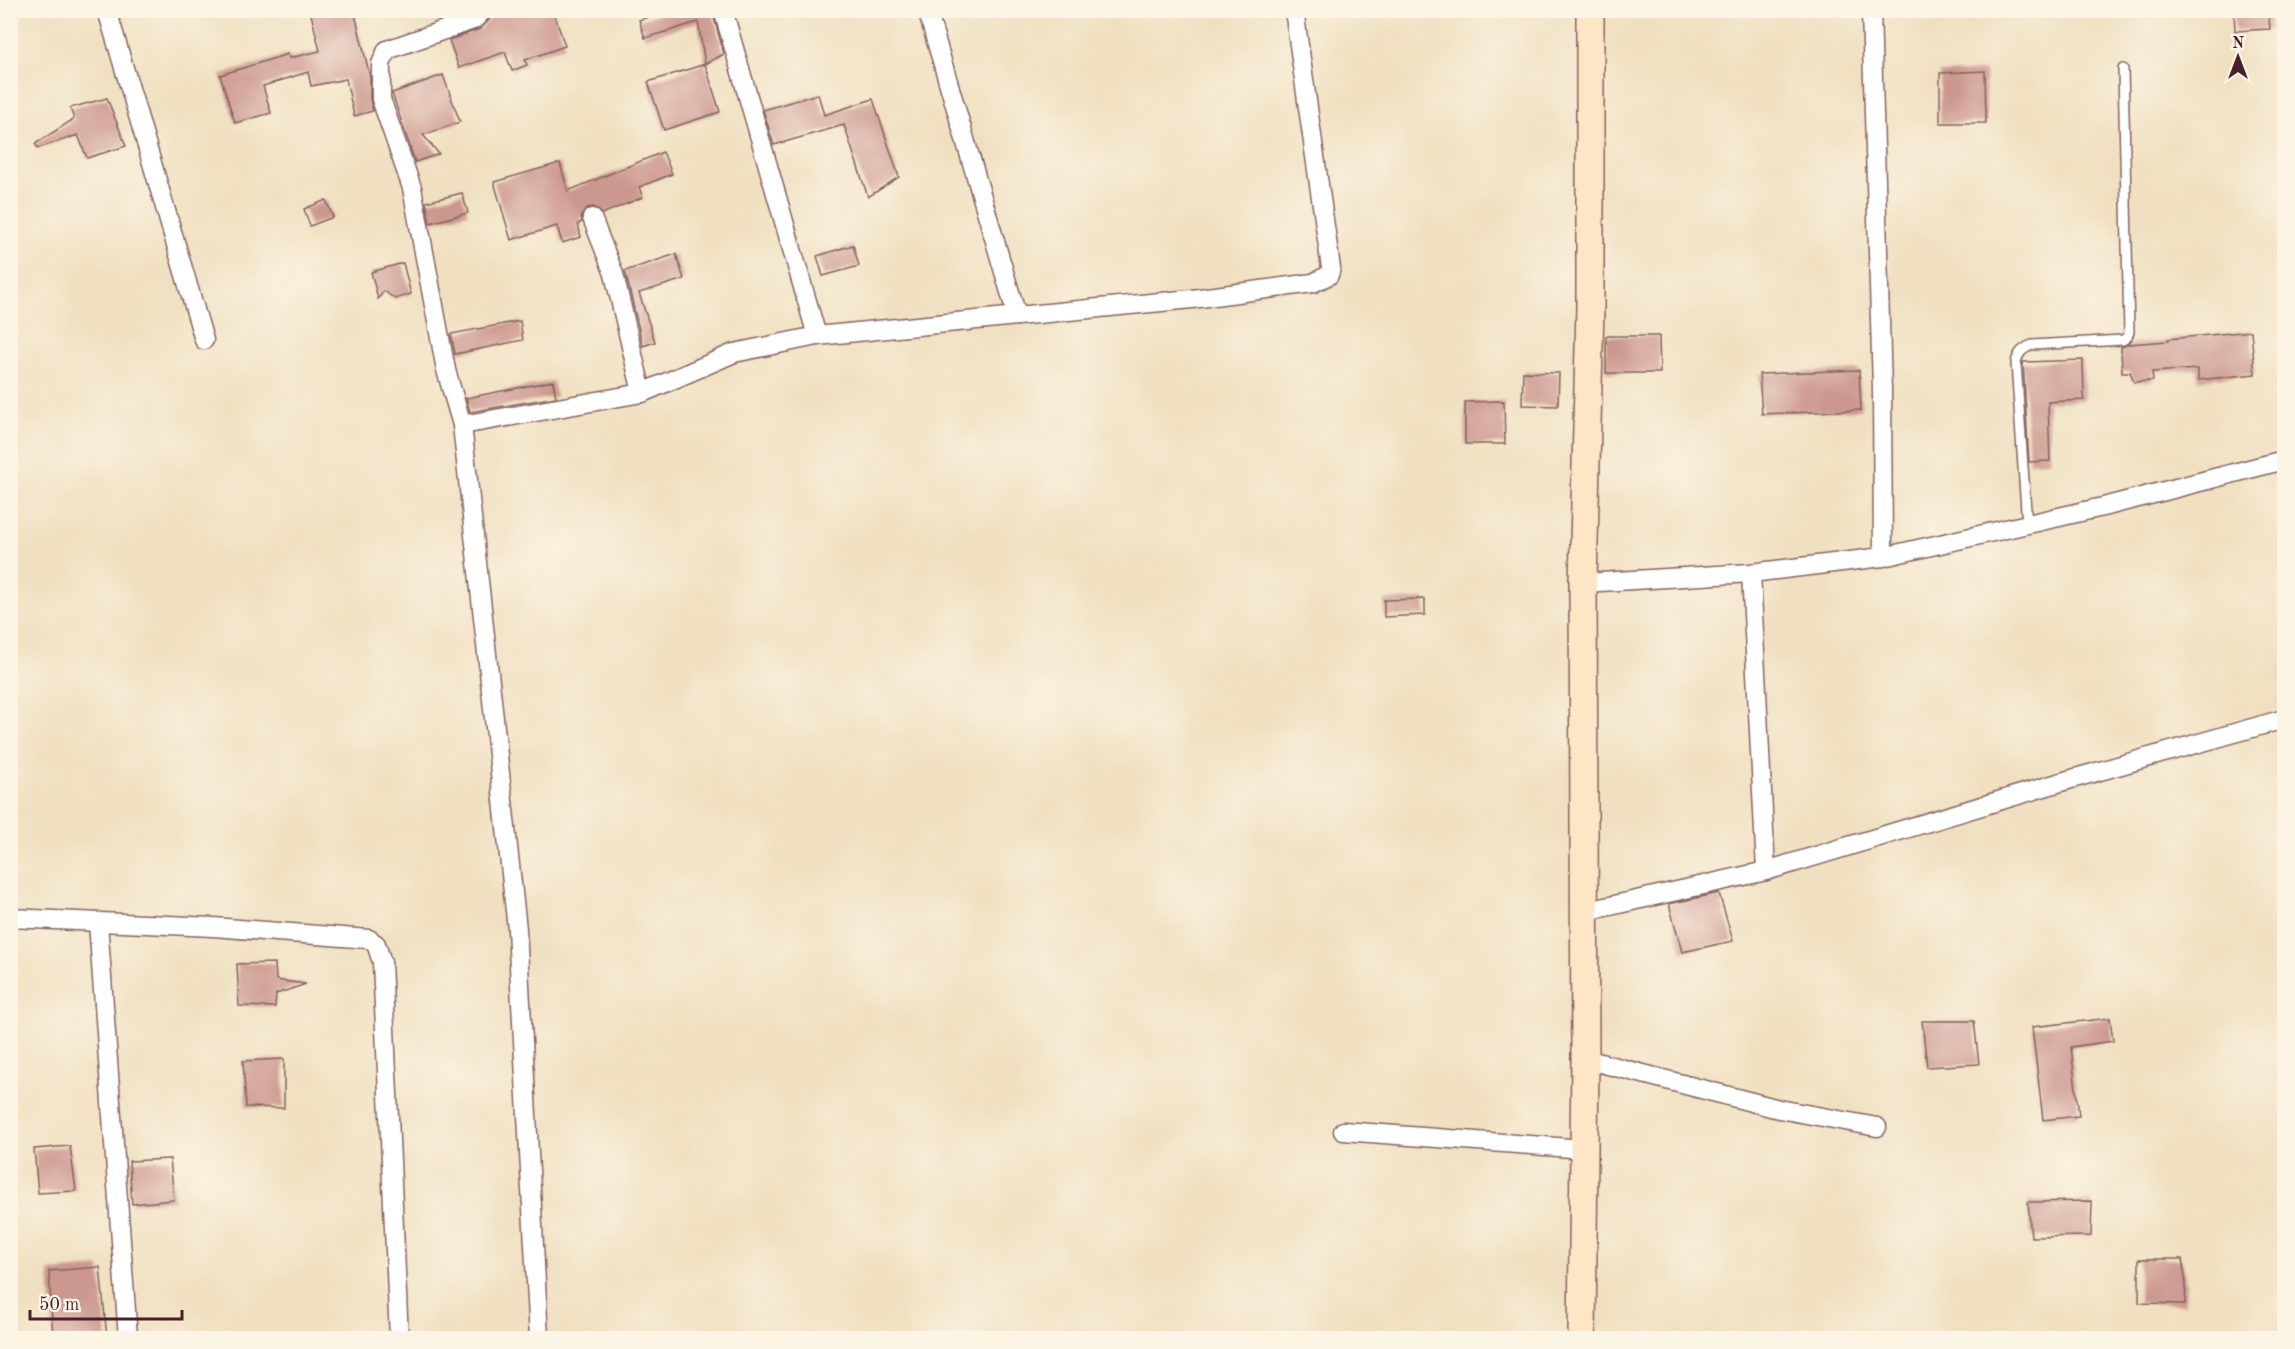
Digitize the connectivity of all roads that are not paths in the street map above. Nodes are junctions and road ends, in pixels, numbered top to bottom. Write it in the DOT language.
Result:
graph roads {
  1 [pos="106,10"];
  2 [pos="481,10"];
  3 [pos="723,10"];
  4 [pos="927,10"];
  5 [pos="1294,10"];
  6 [pos="1590,10"];
  7 [pos="1871,10"];
  8 [pos="2123,69"];
  9 [pos="592,218"];
  10 [pos="1017,316"];
  11 [pos="817,336"];
  12 [pos="204,340"];
  13 [pos="642,393"];
  14 [pos="462,425"];
  15 [pos="2284,460"];
  16 [pos="2027,525"];
  17 [pos="1883,556"];
  18 [pos="1751,573"];
  19 [pos="1583,583"];
  20 [pos="2284,719"];
  21 [pos="1766,871"];
  22 [pos="1583,912"];
  23 [pos="10,918"];
  24 [pos="98,922"];
  25 [pos="1585,1059"];
  26 [pos="1877,1127"];
  27 [pos="1343,1131"];
  28 [pos="1584,1149"];
  29 [pos="128,1338"];
  30 [pos="399,1338"];
  31 [pos="539,1338"];
  32 [pos="1582,1338"];
  1 -- 12 [label="street"];
  2 -- 14 [label="street"];
  3 -- 11 [label="street"];
  4 -- 10 [label="street"];
  5 -- 10 [label="street"];
  6 -- 19 [label="street"];
  7 -- 17 [label="street"];
  8 -- 16 [label="lane"];
  9 -- 13 [label="street"];
  10 -- 11 [label="street"];
  11 -- 13 [label="street"];
  13 -- 14 [label="street"];
  14 -- 31 [label="street"];
  15 -- 16 [label="street"];
  16 -- 17 [label="street"];
  17 -- 18 [label="street"];
  18 -- 19 [label="street"];
  18 -- 21 [label="street"];
  19 -- 22 [label="street"];
  20 -- 21 [label="street"];
  21 -- 22 [label="street"];
  22 -- 25 [label="street"];
  23 -- 24 [label="street"];
  24 -- 29 [label="street"];
  24 -- 30 [label="street"];
  25 -- 26 [label="street"];
  25 -- 28 [label="street"];
  27 -- 28 [label="street"];
  28 -- 32 [label="street"];
}
